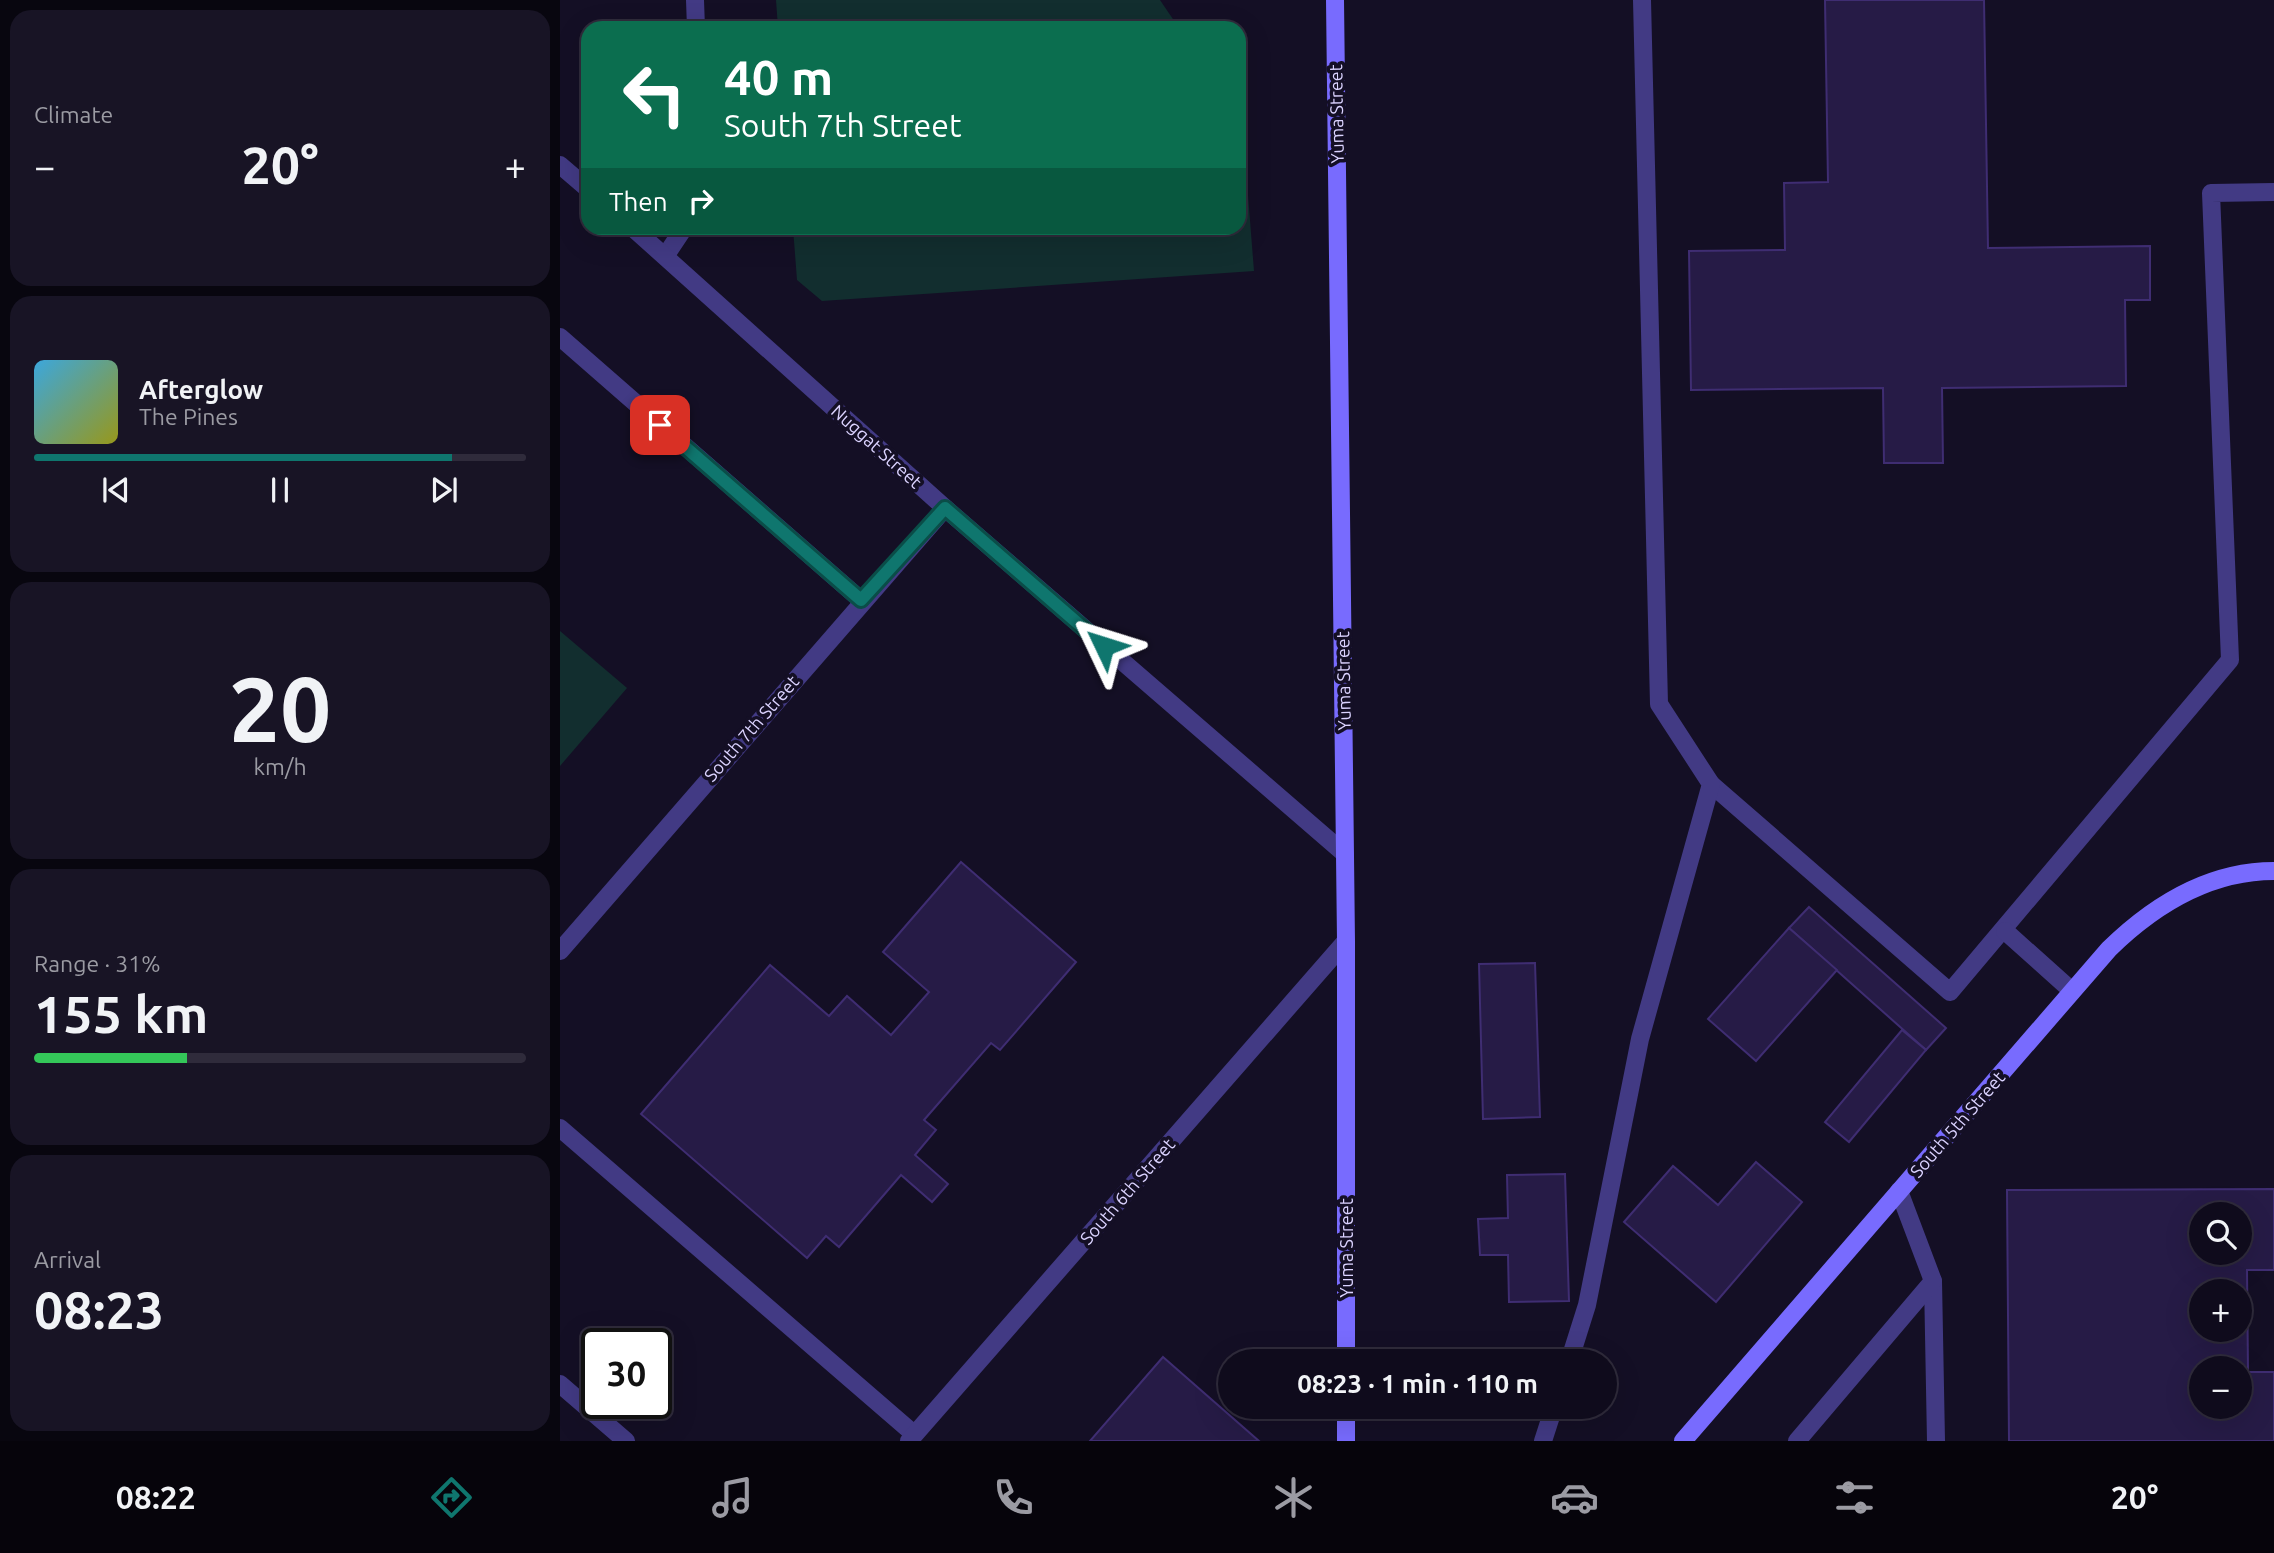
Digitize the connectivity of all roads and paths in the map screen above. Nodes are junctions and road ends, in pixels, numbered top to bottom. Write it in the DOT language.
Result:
graph roads {
  1 [pos="695,0"];
  2 [pos="1335,0"];
  3 [pos="1642,0"];
  4 [pos="696,21"];
  5 [pos="560,165"];
  6 [pos="581,183"];
  7 [pos="2274,192"];
  8 [pos="642,235"];
  9 [pos="679,235"];
  10 [pos="666,255"];
  11 [pos="560,337"];
  12 [pos="945,508"];
  13 [pos="861,600"];
  14 [pos="1711,784"];
  15 [pos="1345,854"];
  16 [pos="2274,871"];
  17 [pos="2005,931"];
  18 [pos="1346,941"];
  19 [pos="560,951"];
  20 [pos="2072,991"];
  21 [pos="560,1128"];
  22 [pos="1899,1191"];
  23 [pos="1933,1281"];
  24 [pos="1346,1349"];
  25 [pos="1573,1349"];
  26 [pos="560,1384"];
  27 [pos="1346,1419"];
  28 [pos="1550,1419"];
  29 [pos="911,1438"];
  30 [pos="626,1441"];
  31 [pos="1346,1441"];
  32 [pos="1543,1441"];
  33 [pos="1683,1441"];
  34 [pos="1797,1441"];
  35 [pos="1936,1441"];
  1 -- 4 [label="street"];
  2 -- 15 [label="street, Yuma Street"];
  3 -- 14 [label="street"];
  5 -- 6 [label="street"];
  7 -- 17 [label="street"];
  8 -- 10 [label="street, Nuggat Street"];
  9 -- 10 [label="street"];
  10 -- 12 [label="street, Nuggat Street"];
  11 -- 13 [label="street"];
  12 -- 13 [label="street, South 7th Street"];
  12 -- 15 [label="street, Nuggat Street"];
  13 -- 19 [label="street, South 7th Street"];
  14 -- 17 [label="street"];
  14 -- 25 [label="street"];
  15 -- 18 [label="street, Yuma Street"];
  16 -- 20 [label="street, South 5th Street"];
  17 -- 20 [label="street"];
  18 -- 24 [label="street, Yuma Street"];
  18 -- 29 [label="street, South 6th Street"];
  20 -- 22 [label="street, South 5th Street"];
  21 -- 29 [label="street"];
  22 -- 23 [label="street"];
  22 -- 33 [label="street, South 5th Street"];
  23 -- 34 [label="street"];
  23 -- 35 [label="street"];
  26 -- 30 [label="street"];
  27 -- 31 [label="street"];
  28 -- 32 [label="street"];
}
